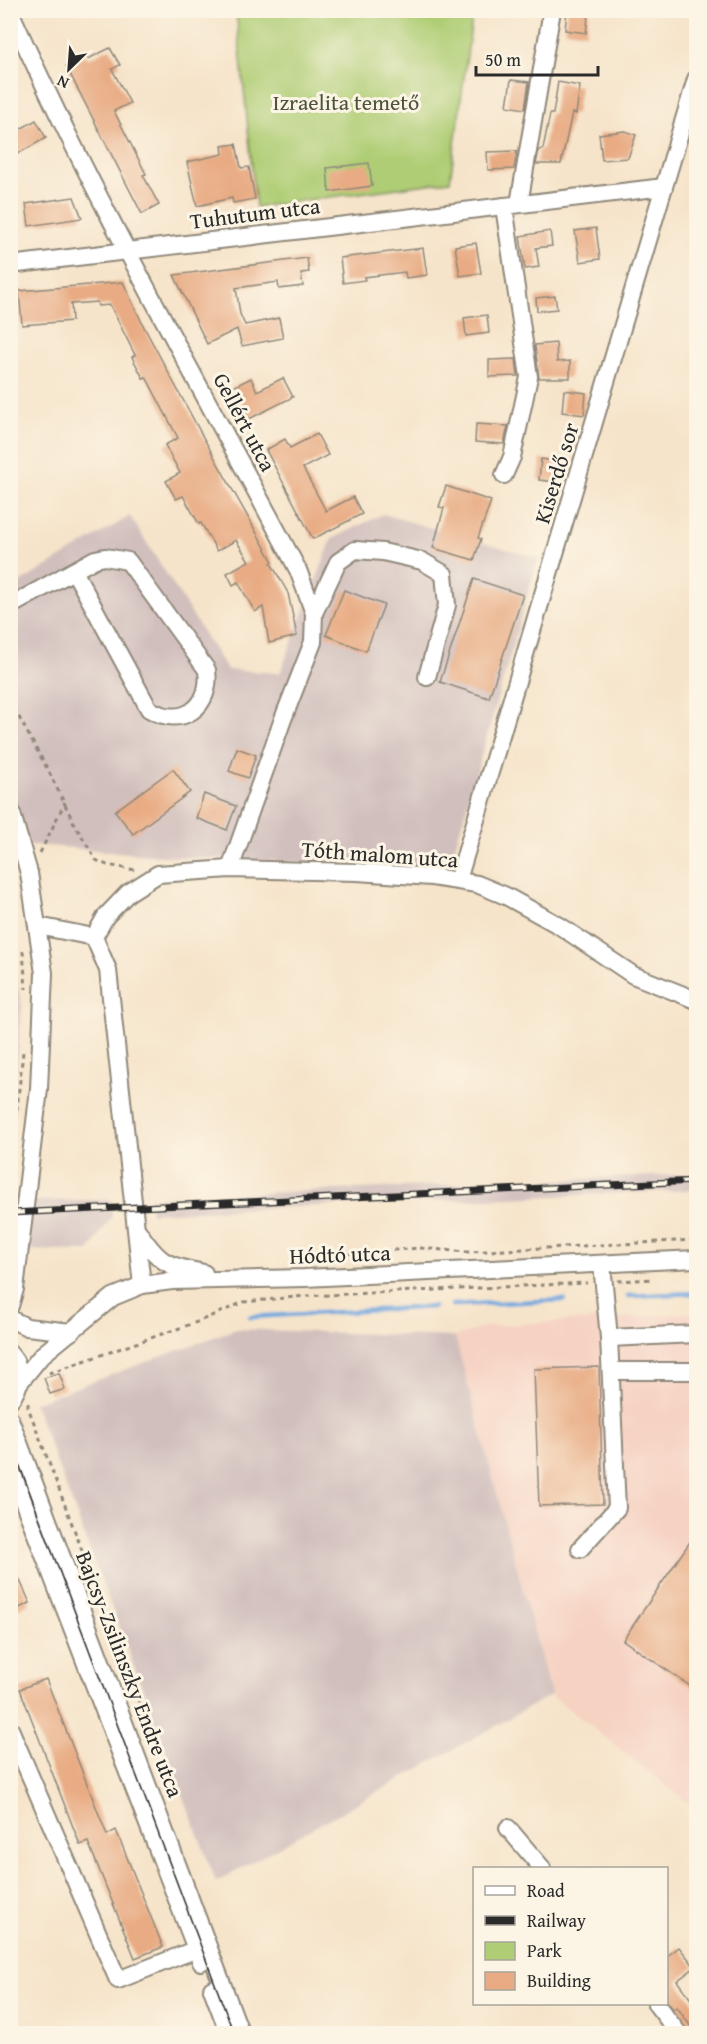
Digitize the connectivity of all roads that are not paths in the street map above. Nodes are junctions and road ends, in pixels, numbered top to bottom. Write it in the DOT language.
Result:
graph roads {
  1 [pos="552,10"];
  2 [pos="10,11"];
  3 [pos="696,79"];
  4 [pos="664,187"];
  5 [pos="512,205"];
  6 [pos="128,251"];
  7 [pos="10,265"];
  8 [pos="504,476"];
  9 [pos="74,571"];
  10 [pos="10,606"];
  11 [pos="314,613"];
  12 [pos="427,677"];
  13 [pos="10,807"];
  14 [pos="17,856"];
  15 [pos="230,869"];
  16 [pos="458,880"];
  17 [pos="38,926"];
  18 [pos="94,937"];
  19 [pos="696,1000"];
  20 [pos="137,1228"];
  21 [pos="696,1259"];
  22 [pos="602,1264"];
  23 [pos="237,1279"];
  24 [pos="142,1285"];
  25 [pos="10,1306"];
  26 [pos="10,1320"];
  27 [pos="71,1332"];
  28 [pos="696,1334"];
  29 [pos="609,1338"];
  30 [pos="10,1354"];
  31 [pos="611,1371"];
  32 [pos="696,1371"];
  33 [pos="20,1382"];
  34 [pos="10,1400"];
  35 [pos="10,1419"];
  36 [pos="10,1467"];
  37 [pos="580,1549"];
  38 [pos="10,1729"];
  39 [pos="508,1828"];
  40 [pos="540,1867"];
  41 [pos="202,1947"];
  42 [pos="657,2005"];
  43 [pos="677,2030"];
  44 [pos="228,2034"];
  45 [pos="241,2034"];
  46 [pos="659,2034"];
  1 -- 5 [label="street"];
  2 -- 6 [label="street, Gellért utca"];
  3 -- 4 [label="street, Kiserdő sor"];
  4 -- 5 [label="street, Tuhutum utca"];
  4 -- 16 [label="street, Kiserdő sor"];
  5 -- 6 [label="street, Tuhutum utca"];
  5 -- 8 [label="street"];
  6 -- 7 [label="street, Tuhutum utca"];
  6 -- 11 [label="street, Gellért utca"];
  9 -- 9 [label="street"];
  9 -- 10 [label="street"];
  11 -- 12 [label="street"];
  11 -- 15 [label="street, Gellért utca"];
  13 -- 14 [label="street"];
  14 -- 17 [label="street"];
  15 -- 16 [label="street, Tóth malom utca"];
  15 -- 18 [label="street, Tóth malom utca"];
  16 -- 19 [label="street, Tóth malom utca"];
  17 -- 18 [label="street"];
  17 -- 25 [label="street"];
  18 -- 20 [label="street"];
  20 -- 23 [label="street"];
  20 -- 24 [label="street"];
  21 -- 22 [label="street, Hódtó utca"];
  22 -- 23 [label="street, Hódtó utca"];
  22 -- 29 [label="street"];
  23 -- 24 [label="street, Hódtó utca"];
  24 -- 27 [label="street, Hódtó utca"];
  26 -- 27 [label="street"];
  27 -- 33 [label="street, Hódtó utca"];
  28 -- 29 [label="street"];
  29 -- 31 [label="street"];
  30 -- 33 [label="street"];
  31 -- 32 [label="street"];
  31 -- 37 [label="street"];
  33 -- 34 [label="street, Hódtó utca"];
  35 -- 41 [label="street, Bajcsy-Zsilinszky Endre utca"];
  36 -- 41 [label="street, Bajcsy-Zsilinszky Endre utca"];
  38 -- 41 [label="street"];
  39 -- 40 [label="street"];
  41 -- 44 [label="street, Bajcsy-Zsilinszky Endre utca"];
  41 -- 45 [label="street, Bajcsy-Zsilinszky Endre utca"];
  42 -- 43 [label="street"];
  43 -- 46 [label="street"];
}
